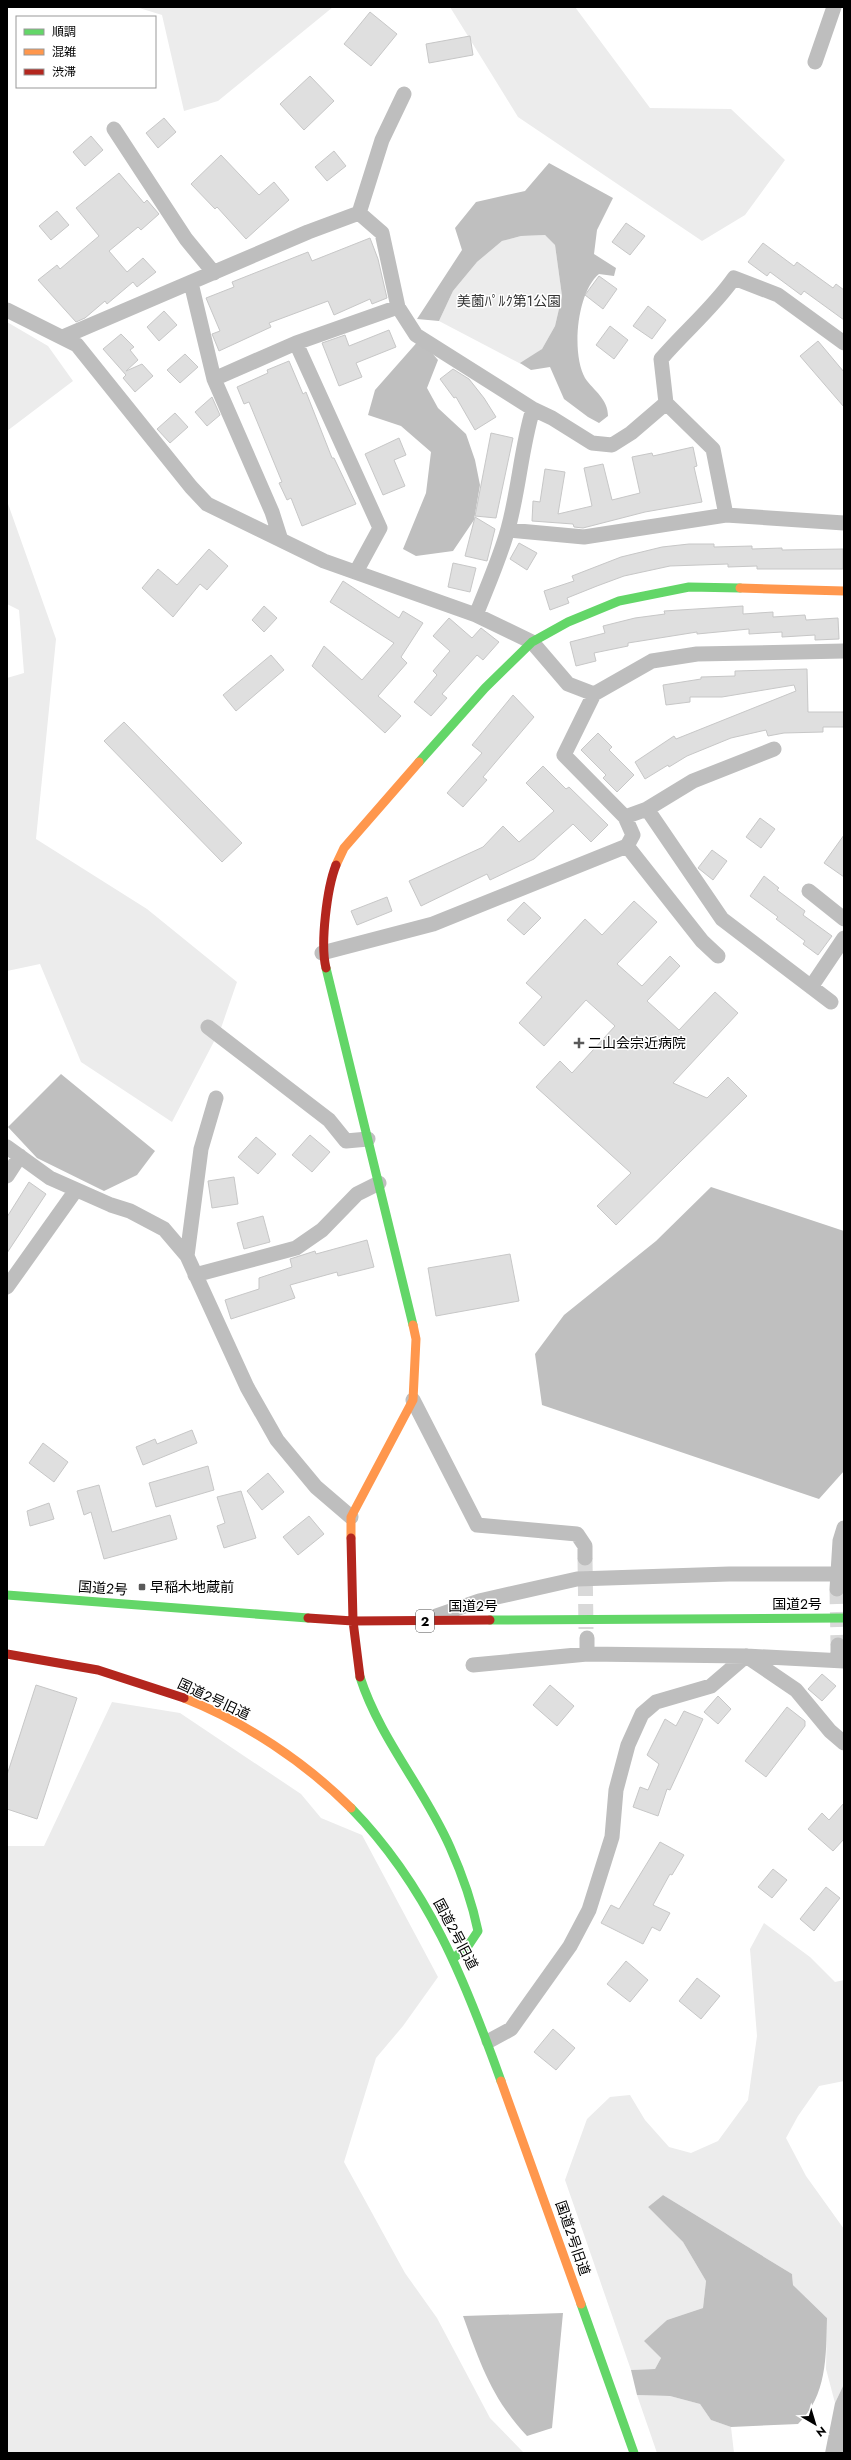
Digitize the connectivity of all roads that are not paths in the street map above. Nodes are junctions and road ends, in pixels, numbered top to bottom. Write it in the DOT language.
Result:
graph roads {
  1 [pos="834,7"];
  2 [pos="841,7"];
  3 [pos="844,8"];
  4 [pos="816,62"];
  5 [pos="404,94"];
  6 [pos="114,129"];
  7 [pos="359,213"];
  8 [pos="214,274"];
  9 [pos="191,283"];
  10 [pos="398,307"];
  11 [pos="7,310"];
  12 [pos="63,337"];
  13 [pos="296,343"];
  14 [pos="844,343"];
  15 [pos="214,379"];
  16 [pos="666,403"];
  17 [pos="533,410"];
  18 [pos="726,515"];
  19 [pos="844,523"];
  20 [pos="508,530"];
  21 [pos="280,537"];
  22 [pos="356,572"];
  23 [pos="844,591"];
  24 [pos="476,615"];
  25 [pos="532,642"];
  26 [pos="844,651"];
  27 [pos="594,694"];
  28 [pos="774,749"];
  29 [pos="647,809"];
  30 [pos="626,817"];
  31 [pos="627,846"];
  32 [pos="809,891"];
  33 [pos="844,919"];
  34 [pos="844,938"];
  35 [pos="322,953"];
  36 [pos="718,956"];
  37 [pos="811,987"];
  38 [pos="831,1002"];
  39 [pos="208,1027"];
  40 [pos="216,1098"];
  41 [pos="368,1139"];
  42 [pos="7,1147"];
  43 [pos="20,1156"];
  44 [pos="7,1176"];
  45 [pos="379,1184"];
  46 [pos="76,1190"];
  47 [pos="187,1256"];
  48 [pos="195,1275"];
  49 [pos="7,1287"];
  50 [pos="413,1400"];
  51 [pos="351,1517"];
  52 [pos="844,1528"];
  53 [pos="585,1558"];
  54 [pos="840,1579"];
  55 [pos="7,1594"];
  56 [pos="844,1618"];
  57 [pos="424,1621"];
  58 [pos="353,1622"];
  59 [pos="587,1638"];
  60 [pos="7,1654"];
  61 [pos="587,1654"];
  62 [pos="840,1655"];
  63 [pos="746,1656"];
  64 [pos="473,1665"];
  65 [pos="844,1743"];
  66 [pos="455,1957"];
  67 [pos="489,2041"];
  68 [pos="634,2453"];
  1 -- 4 [label="street"];
  2 -- 3 [label="street"];
  5 -- 7 [label="street"];
  6 -- 8 [label="street"];
  7 -- 8 [label="street"];
  7 -- 10 [label="street"];
  8 -- 9 [label="street"];
  9 -- 12 [label="street"];
  9 -- 15 [label="street"];
  10 -- 13 [label="street"];
  10 -- 17 [label="street"];
  11 -- 12 [label="street"];
  12 -- 21 [label="street"];
  13 -- 15 [label="street"];
  13 -- 22 [label="street"];
  14 -- 16 [label="street"];
  15 -- 21 [label="street"];
  16 -- 17 [label="street"];
  16 -- 18 [label="street"];
  17 -- 20 [label="street"];
  18 -- 19 [label="street"];
  18 -- 20 [label="street"];
  20 -- 24 [label="street"];
  21 -- 22 [label="street"];
  22 -- 24 [label="street"];
  23 -- 25 [label="main road"];
  24 -- 25 [label="street"];
  25 -- 27 [label="street"];
  25 -- 35 [label="main road"];
  26 -- 27 [label="street"];
  27 -- 30 [label="street"];
  28 -- 29 [label="street"];
  29 -- 30 [label="street"];
  29 -- 37 [label="street"];
  30 -- 31 [label="street"];
  31 -- 35 [label="street"];
  31 -- 36 [label="street"];
  32 -- 33 [label="street"];
  34 -- 37 [label="street"];
  35 -- 41 [label="main road"];
  37 -- 38 [label="street"];
  39 -- 41 [label="street"];
  40 -- 47 [label="street"];
  41 -- 45 [label="main road"];
  42 -- 43 [label="street"];
  43 -- 44 [label="street"];
  43 -- 46 [label="street"];
  45 -- 48 [label="street"];
  45 -- 50 [label="main road"];
  46 -- 47 [label="street"];
  46 -- 49 [label="street"];
  47 -- 48 [label="street"];
  48 -- 51 [label="street"];
  50 -- 51 [label="main road"];
  50 -- 53 [label="street"];
  51 -- 58 [label="main road"];
  52 -- 54 [label="street"];
  54 -- 57 [label="street"];
  55 -- 58 [label="main road, 国道2号 / 2"];
  56 -- 57 [label="main road, 国道2号 / 2"];
  57 -- 58 [label="main road, 国道2号 / 2"];
  58 -- 66 [label="main road"];
  59 -- 61 [label="street"];
  60 -- 66 [label="main road, 国道2号旧道"];
  61 -- 63 [label="street"];
  61 -- 64 [label="street"];
  62 -- 63 [label="street"];
  63 -- 65 [label="street"];
  63 -- 67 [label="street"];
  66 -- 67 [label="main road, 国道2号旧道"];
  67 -- 68 [label="main road, 国道2号旧道"];
}
